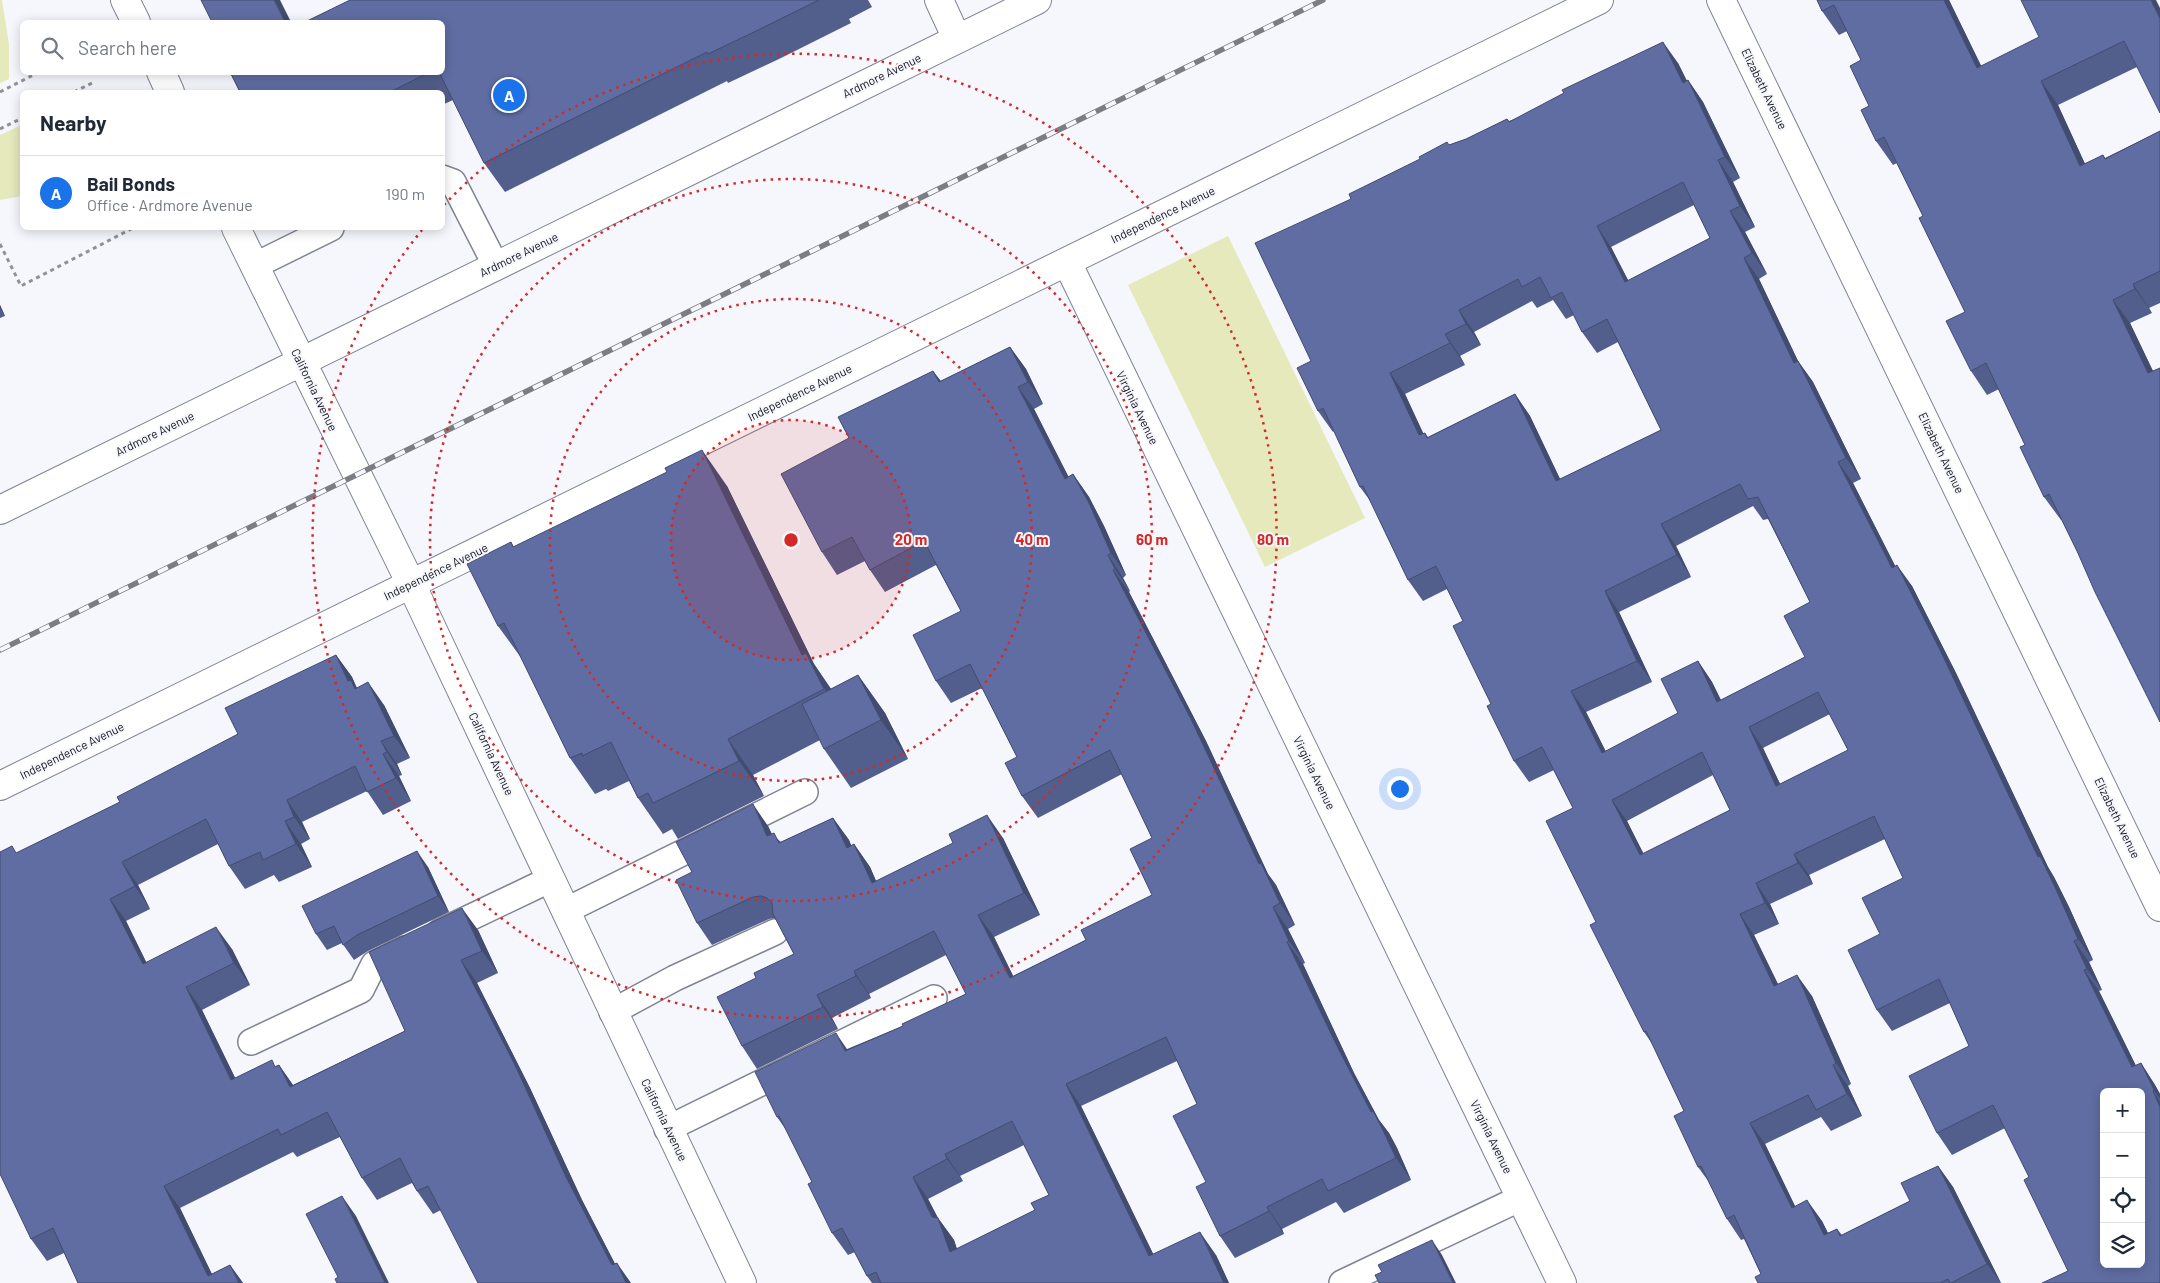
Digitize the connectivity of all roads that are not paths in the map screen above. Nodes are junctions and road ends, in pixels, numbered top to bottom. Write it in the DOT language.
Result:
graph roads {
  1 [pos="126,0"];
  2 [pos="939,0"];
  3 [pos="1037,0"];
  4 [pos="1599,0"];
  5 [pos="1721,0"];
  6 [pos="135,20"];
  7 [pos="958,39"];
  8 [pos="162,75"];
  9 [pos="169,90"];
  10 [pos="445,179"];
  11 [pos="237,230"];
  12 [pos="327,230"];
  13 [pos="1067,262"];
  14 [pos="254,266"];
  15 [pos="496,266"];
  16 [pos="301,362"];
  17 [pos="0,510"];
  18 [pos="411,584"];
  19 [pos="0,786"];
  20 [pos="805,792"];
  21 [pos="551,879"];
  22 [pos="2160,907"];
  23 [pos="565,911"];
  24 [pos="775,932"];
  25 [pos="934,998"];
  26 [pos="612,1012"];
  27 [pos="251,1042"];
  28 [pos="667,1129"];
  29 [pos="1521,1198"];
  30 [pos="742,1283"];
  31 [pos="1342,1283"];
  32 [pos="1562,1283"];
  1 -- 6 [label="street"];
  2 -- 7 [label="street"];
  3 -- 7 [label="street, Ardmore Avenue"];
  4 -- 13 [label="street, Independence Avenue"];
  5 -- 22 [label="street, Elizabeth Avenue"];
  7 -- 15 [label="street, Ardmore Avenue"];
  8 -- 9 [label="street"];
  10 -- 15 [label="lane"];
  11 -- 14 [label="street, California Avenue"];
  12 -- 14 [label="lane"];
  13 -- 18 [label="street, Independence Avenue"];
  13 -- 29 [label="street, Virginia Avenue"];
  14 -- 16 [label="street, California Avenue"];
  15 -- 16 [label="street, Ardmore Avenue"];
  16 -- 17 [label="street, Ardmore Avenue"];
  16 -- 18 [label="street, California Avenue"];
  18 -- 19 [label="street, Independence Avenue"];
  18 -- 21 [label="street, California Avenue"];
  20 -- 23 [label="lane"];
  21 -- 23 [label="street, California Avenue"];
  21 -- 27 [label="lane"];
  23 -- 26 [label="street, California Avenue"];
  24 -- 26 [label="lane"];
  25 -- 28 [label="lane"];
  26 -- 28 [label="street, California Avenue"];
  28 -- 30 [label="street, California Avenue"];
  29 -- 31 [label="lane"];
  29 -- 32 [label="street, Virginia Avenue"];
}
